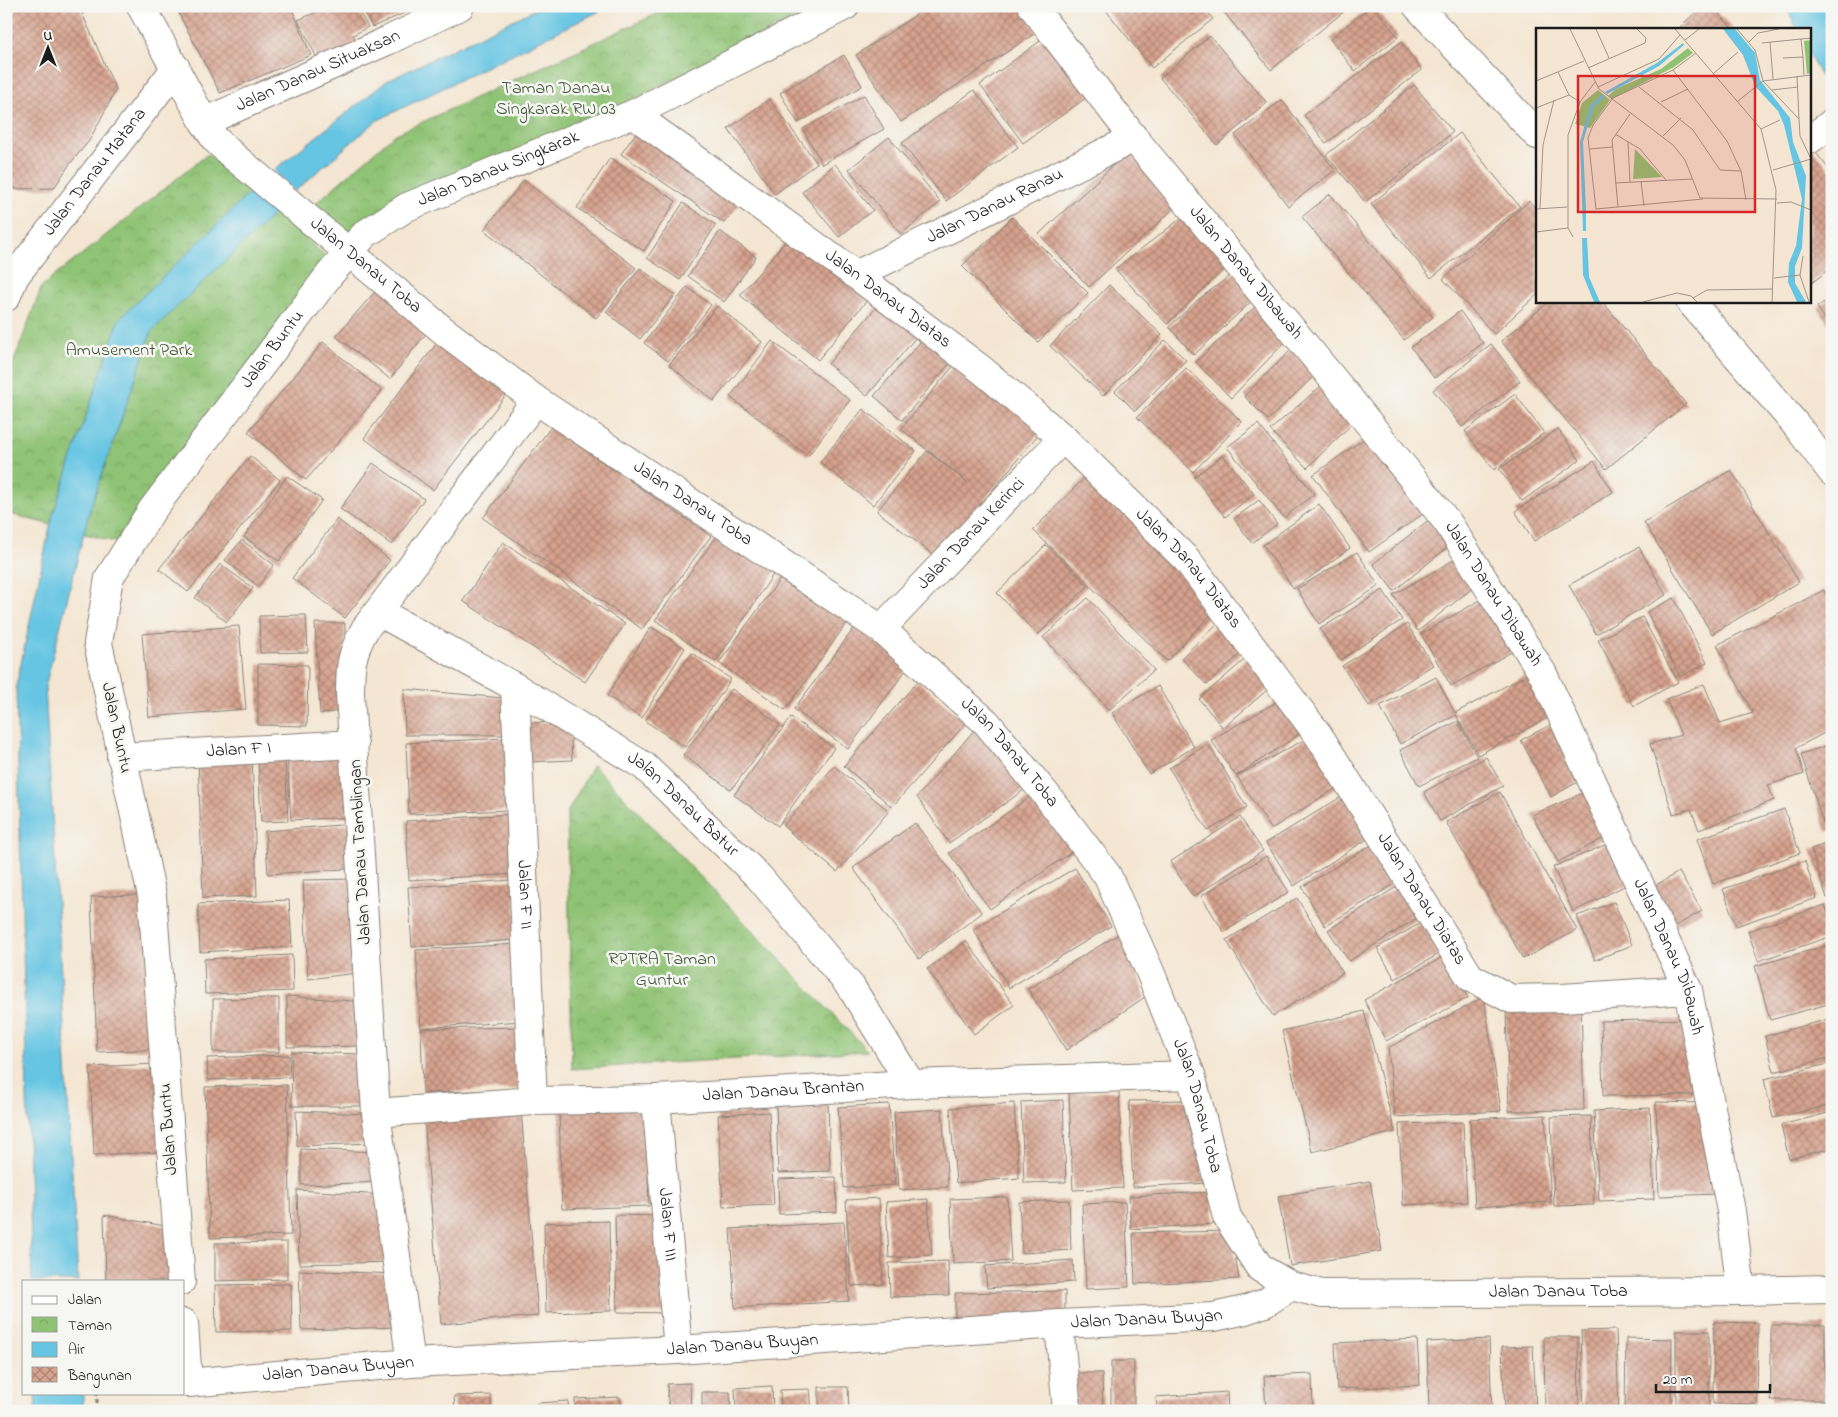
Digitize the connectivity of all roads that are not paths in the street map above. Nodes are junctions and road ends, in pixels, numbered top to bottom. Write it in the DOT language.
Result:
graph roads {
  1 [pos="141,6"];
  2 [pos="460,6"];
  3 [pos="845,6"];
  4 [pos="1032,6"];
  5 [pos="1417,6"];
  6 [pos="176,68"];
  7 [pos="633,114"];
  8 [pos="204,122"];
  9 [pos="1832,123"];
  10 [pos="1536,134"];
  11 [pos="1134,138"];
  12 [pos="1810,139"];
  13 [pos="338,244"];
  14 [pos="856,274"];
  15 [pos="9,281"];
  16 [pos="1691,302"];
  17 [pos="536,400"];
  18 [pos="1063,438"];
  19 [pos="1832,472"];
  20 [pos="379,612"];
  21 [pos="881,629"];
  22 [pos="515,687"];
  23 [pos="354,744"];
  24 [pos="121,757"];
  25 [pos="1688,990"];
  26 [pos="1191,1075"];
  27 [pos="911,1084"];
  28 [pos="656,1099"];
  29 [pos="533,1101"];
  30 [pos="376,1113"];
  31 [pos="181,1280"];
  32 [pos="1291,1286"];
  33 [pos="1832,1289"];
  34 [pos="1741,1291"];
  35 [pos="1059,1324"];
  36 [pos="185,1337"];
  37 [pos="678,1350"];
  38 [pos="411,1363"];
  39 [pos="1067,1411"];
  1 -- 6 [label="street, Jalan Danau Toba"];
  2 -- 8 [label="street, Jalan Danau Situaksan"];
  3 -- 7 [label="street, Jalan Danau Singkarak"];
  4 -- 11 [label="street, Jalan Danau Dibawah"];
  5 -- 10 [label="street"];
  6 -- 8 [label="street, Jalan Danau Toba"];
  6 -- 15 [label="street, Jalan Danau Matana"];
  7 -- 13 [label="street, Jalan Danau Singkarak"];
  7 -- 14 [label="street, Jalan Danau Diatas"];
  8 -- 13 [label="street, Jalan Danau Toba"];
  9 -- 12 [label="street"];
  11 -- 14 [label="street, Jalan Danau Ranau"];
  11 -- 25 [label="street, Jalan Danau Dibawah"];
  13 -- 17 [label="street, Jalan Danau Toba"];
  13 -- 24 [label="street, Jalan Buntu"];
  14 -- 18 [label="street, Jalan Danau Diatas"];
  16 -- 19 [label="street"];
  17 -- 20 [label="street, Jalan Danau Tamblingan"];
  17 -- 21 [label="street, Jalan Danau Toba"];
  18 -- 21 [label="street, Jalan Danau Kerinci"];
  18 -- 25 [label="street, Jalan Danau Diatas"];
  20 -- 22 [label="street, Jalan Danau Batur"];
  20 -- 23 [label="street, Jalan Danau Tamblingan"];
  21 -- 26 [label="street, Jalan Danau Toba"];
  22 -- 27 [label="street, Jalan Danau Batur"];
  22 -- 29 [label="street, Jalan F II"];
  23 -- 24 [label="street, Jalan F I"];
  23 -- 30 [label="street, Jalan Danau Tamblingan"];
  24 -- 31 [label="street, Jalan Buntu"];
  25 -- 34 [label="street, Jalan Danau Dibawah"];
  26 -- 27 [label="street, Jalan Danau Brantan"];
  26 -- 32 [label="street, Jalan Danau Toba"];
  27 -- 28 [label="street, Jalan Danau Brantan"];
  28 -- 29 [label="street, Jalan Danau Brantan"];
  28 -- 37 [label="street, Jalan F III"];
  29 -- 30 [label="street, Jalan Danau Brantan"];
  30 -- 38 [label="street, Jalan Danau Tamblingan"];
  32 -- 34 [label="street, Jalan Danau Toba"];
  32 -- 35 [label="street, Jalan Danau Buyan"];
  33 -- 34 [label="street, Jalan Danau Toba"];
  35 -- 37 [label="street, Jalan Danau Buyan"];
  35 -- 39 [label="street"];
  36 -- 38 [label="street, Jalan Danau Buyan"];
  37 -- 38 [label="street, Jalan Danau Buyan"];
}
